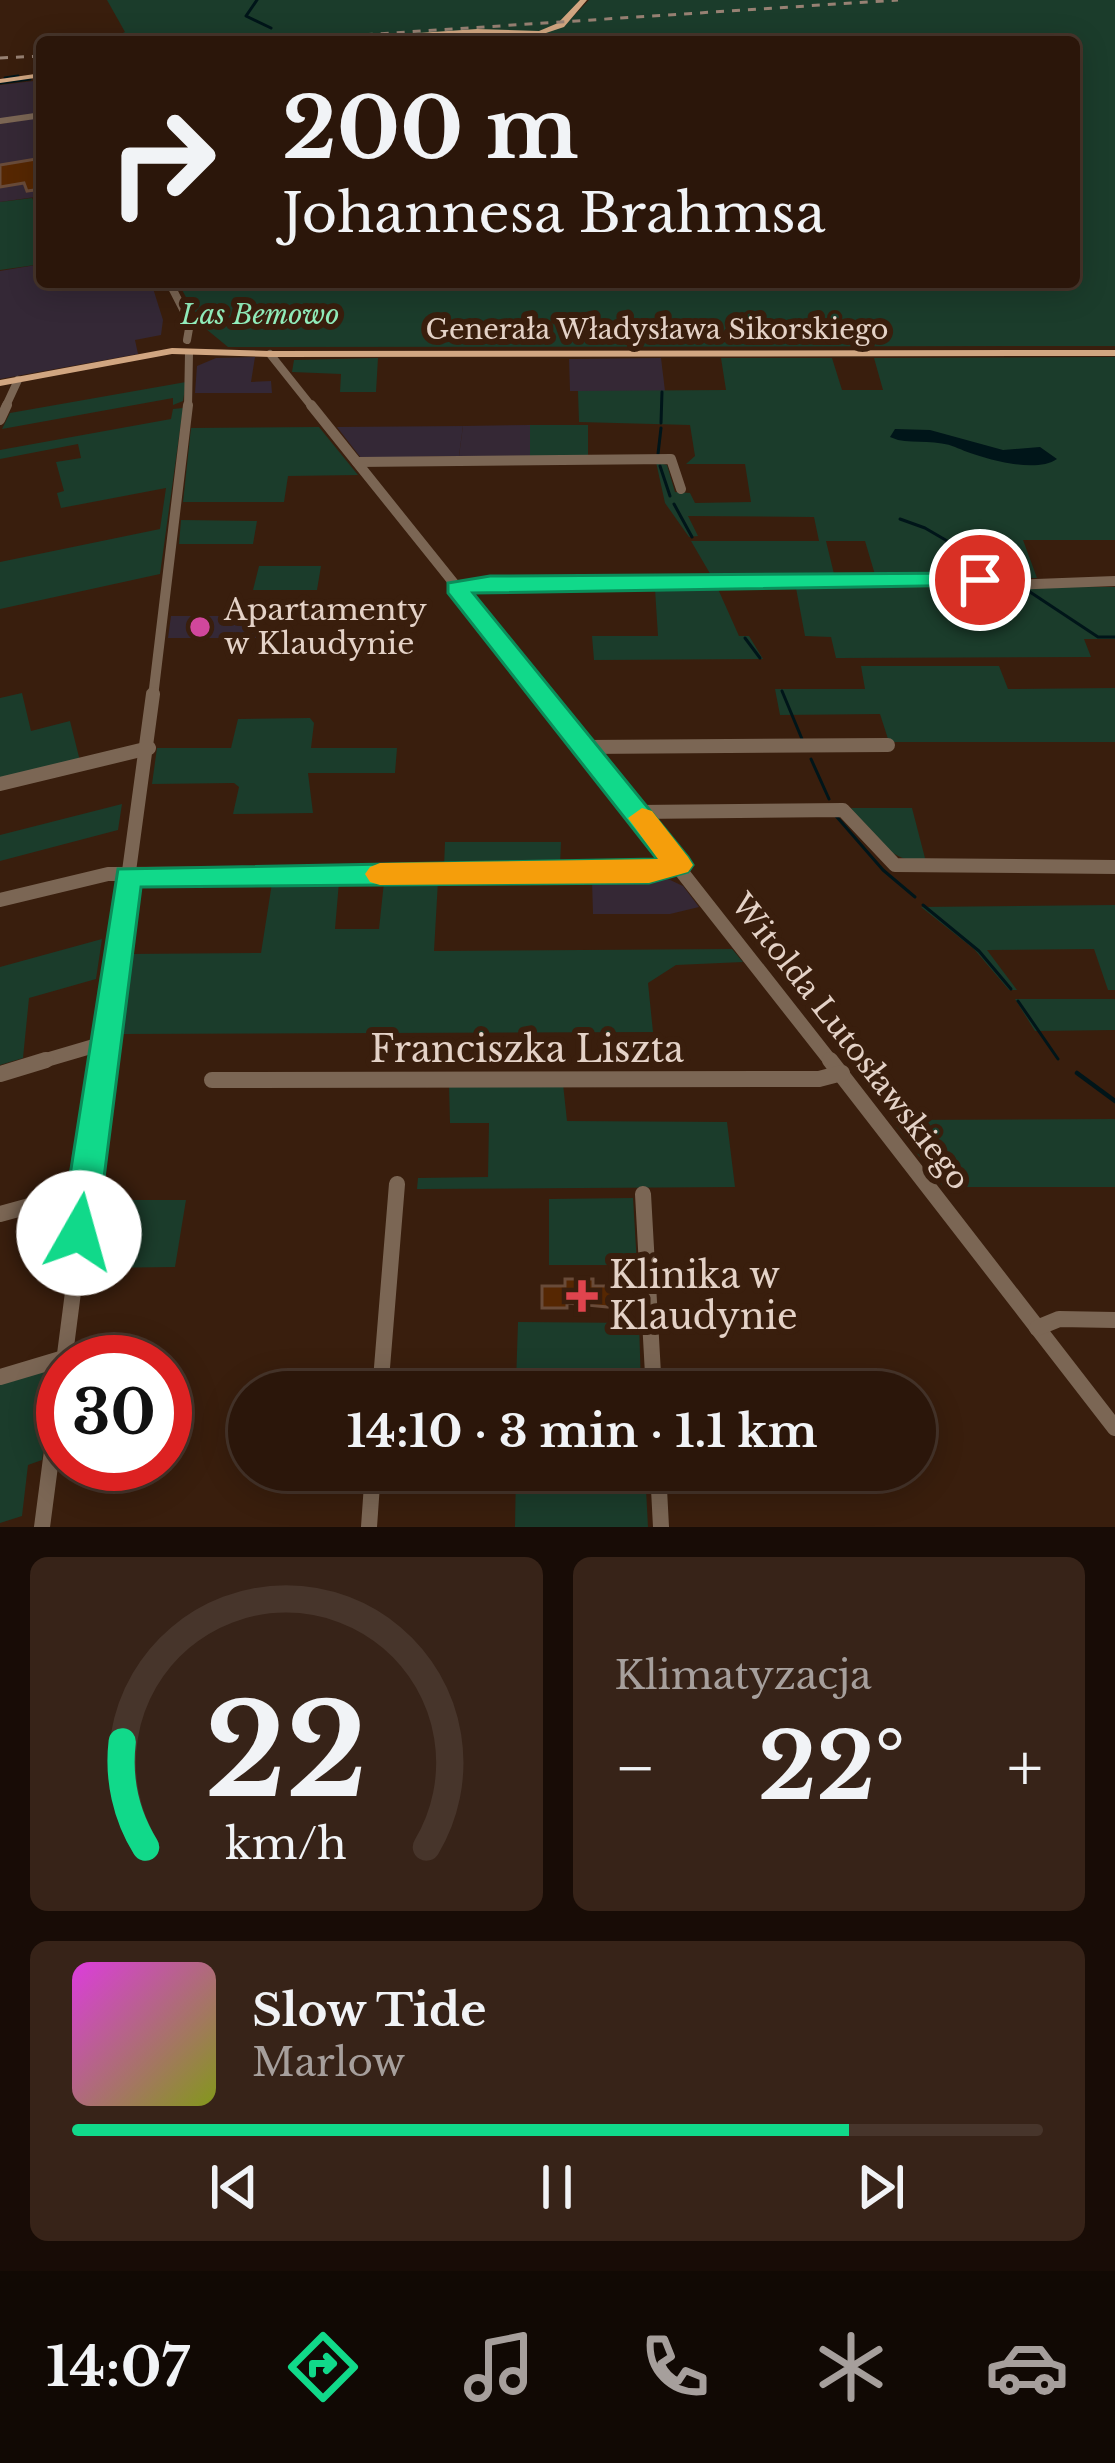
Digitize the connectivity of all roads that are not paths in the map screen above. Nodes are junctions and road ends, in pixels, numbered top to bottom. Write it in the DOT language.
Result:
graph roads {
  1 [pos="584,0"];
  2 [pos="403,36"];
  3 [pos="36,76"];
  4 [pos="0,81"];
  5 [pos="36,116"];
  6 [pos="0,122"];
  7 [pos="173,288"];
  8 [pos="192,348"];
  9 [pos="1115,353"];
  10 [pos="270,354"];
  11 [pos="18,380"];
  12 [pos="0,383"];
  13 [pos="0,420"];
  14 [pos="356,462"];
  15 [pos="681,489"];
  16 [pos="1115,580"];
  17 [pos="457,588"];
  18 [pos="888,745"];
  19 [pos="585,747"];
  20 [pos="149,748"];
  21 [pos="0,784"];
  22 [pos="638,812"];
  23 [pos="678,865"];
  24 [pos="1115,867"];
  25 [pos="128,877"];
  26 [pos="0,900"];
  27 [pos="104,1043"];
  28 [pos="842,1073"];
  29 [pos="0,1074"];
  30 [pos="212,1080"];
  31 [pos="397,1184"];
  32 [pos="84,1191"];
  33 [pos="643,1194"];
  34 [pos="0,1214"];
  35 [pos="1115,1321"];
  36 [pos="1037,1328"];
  37 [pos="67,1335"];
  38 [pos="36,1369"];
  39 [pos="382,1371"];
  40 [pos="653,1371"];
  41 [pos="0,1378"];
  42 [pos="1115,1428"];
  43 [pos="47,1491"];
  44 [pos="372,1491"];
  45 [pos="659,1491"];
  46 [pos="42,1527"];
  47 [pos="369,1527"];
  48 [pos="661,1527"];
  1 -- 2 [label="main road"];
  3 -- 4 [label="main road"];
  5 -- 6 [label="street"];
  7 -- 8 [label="street"];
  8 -- 10 [label="main road, Generała Władysława Sikorskiego"];
  8 -- 11 [label="main road, Generała Władysława Sikorskiego"];
  8 -- 20 [label="street"];
  9 -- 10 [label="main road, Generała Władysława Sikorskiego"];
  10 -- 14 [label="street, Witolda Lutosławskiego"];
  11 -- 12 [label="main road"];
  11 -- 13 [label="street"];
  14 -- 15 [label="street"];
  14 -- 17 [label="street, Witolda Lutosławskiego"];
  16 -- 17 [label="street"];
  17 -- 19 [label="street, Witolda Lutosławskiego"];
  18 -- 19 [label="street"];
  19 -- 22 [label="street, Witolda Lutosławskiego"];
  20 -- 21 [label="street"];
  20 -- 25 [label="street"];
  22 -- 23 [label="street, Witolda Lutosławskiego"];
  22 -- 24 [label="street"];
  23 -- 25 [label="street"];
  23 -- 28 [label="street, Witolda Lutosławskiego"];
  25 -- 26 [label="street"];
  25 -- 27 [label="street"];
  27 -- 29 [label="street"];
  27 -- 32 [label="street"];
  28 -- 30 [label="street, Franciszka Liszta"];
  28 -- 36 [label="street, Witolda Lutosławskiego"];
  31 -- 39 [label="street"];
  32 -- 34 [label="street"];
  32 -- 37 [label="street"];
  33 -- 40 [label="street"];
  35 -- 36 [label="street"];
  36 -- 42 [label="street, Witolda Lutosławskiego"];
  38 -- 41 [label="street"];
  43 -- 46 [label="street"];
  44 -- 47 [label="street"];
  45 -- 48 [label="street"];
}
